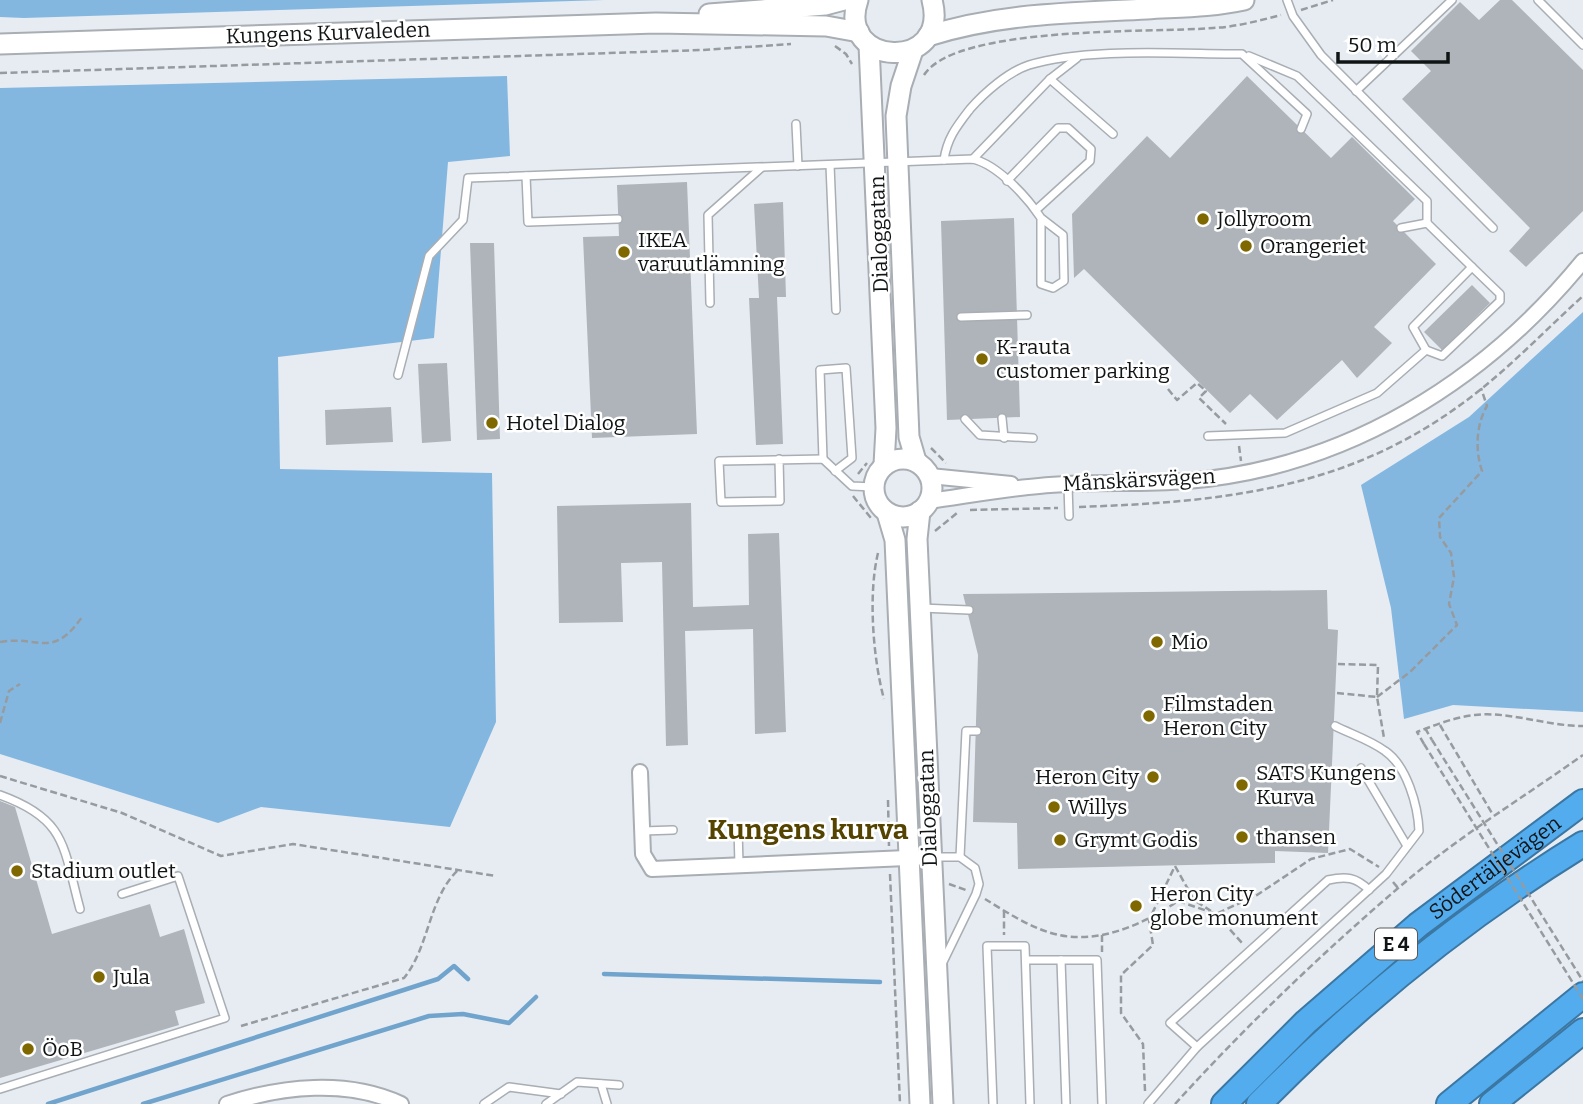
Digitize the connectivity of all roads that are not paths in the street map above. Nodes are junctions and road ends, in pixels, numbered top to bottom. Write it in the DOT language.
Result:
graph roads {
  1 [pos="844,0"];
  2 [pos="858,0"];
  3 [pos="932,0"];
  4 [pos="1244,0"];
  5 [pos="1287,0"];
  6 [pos="1452,0"];
  7 [pos="1538,0"];
  8 [pos="656,23"];
  9 [pos="928,36"];
  10 [pos="864,39"];
  11 [pos="0,44"];
  12 [pos="1583,45"];
  13 [pos="913,50"];
  14 [pos="1242,54"];
  15 [pos="1080,55"];
  16 [pos="1050,79"];
  17 [pos="1356,91"];
  18 [pos="796,124"];
  19 [pos="1301,129"];
  20 [pos="1113,134"];
  21 [pos="973,159"];
  22 [pos="944,160"];
  23 [pos="898,162"];
  24 [pos="876,163"];
  25 [pos="831,165"];
  26 [pos="798,166"];
  27 [pos="762,167"];
  28 [pos="526,176"];
  29 [pos="1007,181"];
  30 [pos="1036,210"];
  31 [pos="1041,218"];
  32 [pos="618,219"];
  33 [pos="1427,223"];
  34 [pos="1401,228"];
  35 [pos="1493,228"];
  36 [pos="1583,250"];
  37 [pos="1583,261"];
  38 [pos="1472,267"];
  39 [pos="1583,278"];
  40 [pos="1560,291"];
  41 [pos="710,303"];
  42 [pos="836,310"];
  43 [pos="1027,315"];
  44 [pos="961,317"];
  45 [pos="1426,350"];
  46 [pos="398,375"];
  47 [pos="1002,418"];
  48 [pos="965,419"];
  49 [pos="1208,436"];
  50 [pos="1003,438"];
  51 [pos="1033,438"];
  52 [pos="779,459"];
  53 [pos="823,459"];
  54 [pos="884,465"];
  55 [pos="923,469"];
  56 [pos="835,471"];
  57 [pos="1068,485"];
  58 [pos="1040,486"];
  59 [pos="873,487"];
  60 [pos="924,506"];
  61 [pos="887,513"];
  62 [pos="1069,516"];
  63 [pos="920,608"];
  64 [pos="969,610"];
  65 [pos="1335,726"];
  66 [pos="976,732"];
  67 [pos="1361,768"];
  68 [pos="640,772"];
  69 [pos="0,795"];
  70 [pos="1583,802"];
  71 [pos="738,828"];
  72 [pos="673,830"];
  73 [pos="642,831"];
  74 [pos="1583,844"];
  75 [pos="1407,846"];
  76 [pos="930,857"];
  77 [pos="960,857"];
  78 [pos="899,859"];
  79 [pos="738,865"];
  80 [pos="1369,890"];
  81 [pos="122,894"];
  82 [pos="80,909"];
  83 [pos="1026,960"];
  84 [pos="1061,960"];
  85 [pos="936,978"];
  86 [pos="1583,997"];
  87 [pos="1583,1031"];
  88 [pos="1197,1047"];
  89 [pos="601,1084"];
  90 [pos="619,1085"];
  91 [pos="0,1089"];
  92 [pos="561,1094"];
  93 [pos="253,1100"];
  94 [pos="227,1104"];
  95 [pos="401,1104"];
  96 [pos="484,1104"];
  97 [pos="546,1104"];
  98 [pos="607,1104"];
  99 [pos="919,1104"];
  100 [pos="943,1104"];
  101 [pos="993,1104"];
  102 [pos="1030,1104"];
  103 [pos="1066,1104"];
  104 [pos="1102,1104"];
  105 [pos="1148,1104"];
  106 [pos="1224,1104"];
  107 [pos="1259,1104"];
  108 [pos="1449,1104"];
  109 [pos="1492,1104"];
  1 -- 8 [label="street, Kungens Kurvaleden"];
  2 -- 10 [label="street, Dialoggatan"];
  3 -- 9 [label="street"];
  4 -- 9 [label="street"];
  5 -- 17 [label="lane"];
  6 -- 17 [label="lane"];
  7 -- 12 [label="lane"];
  8 -- 10 [label="street, Kungens Kurvaleden"];
  8 -- 11 [label="street, Kungens Kurvaleden"];
  9 -- 13 [label="street"];
  10 -- 13 [label="street, Kungens Kurvaleden"];
  10 -- 24 [label="street, Dialoggatan"];
  13 -- 23 [label="street, Dialoggatan"];
  14 -- 15 [label="lane"];
  14 -- 19 [label="lane"];
  14 -- 33 [label="lane"];
  15 -- 16 [label="lane"];
  15 -- 22 [label="lane"];
  16 -- 20 [label="lane"];
  16 -- 21 [label="lane"];
  17 -- 35 [label="lane"];
  18 -- 26 [label="lane"];
  21 -- 22 [label="lane"];
  21 -- 29 [label="lane"];
  22 -- 23 [label="lane"];
  23 -- 24 [label="lane"];
  23 -- 55 [label="street, Dialoggatan"];
  24 -- 25 [label="lane"];
  24 -- 54 [label="street, Dialoggatan"];
  25 -- 26 [label="lane"];
  25 -- 42 [label="lane"];
  26 -- 27 [label="lane"];
  27 -- 28 [label="lane"];
  27 -- 41 [label="lane"];
  28 -- 32 [label="lane"];
  28 -- 46 [label="lane"];
  29 -- 30 [label="lane"];
  29 -- 30 [label="lane"];
  30 -- 31 [label="lane"];
  31 -- 31 [label="lane"];
  33 -- 34 [label="lane"];
  33 -- 38 [label="lane"];
  36 -- 40 [label="street, Månskärsvägen"];
  37 -- 40 [label="street, Månskärsvägen"];
  38 -- 45 [label="lane"];
  38 -- 45 [label="lane"];
  39 -- 40 [label="street, Månskärsvägen"];
  40 -- 57 [label="street, Månskärsvägen"];
  43 -- 44 [label="lane"];
  45 -- 49 [label="lane"];
  47 -- 50 [label="lane"];
  48 -- 50 [label="lane"];
  50 -- 51 [label="lane"];
  52 -- 52 [label="lane"];
  52 -- 53 [label="lane"];
  53 -- 56 [label="lane"];
  53 -- 56 [label="lane"];
  54 -- 55 [label="street"];
  54 -- 59 [label="street"];
  55 -- 58 [label="street, Månskärsvägen"];
  55 -- 60 [label="street"];
  56 -- 59 [label="lane"];
  57 -- 58 [label="street, Månskärsvägen"];
  57 -- 62 [label="lane"];
  58 -- 60 [label="street, Månskärsvägen"];
  59 -- 61 [label="street"];
  60 -- 61 [label="street"];
  60 -- 63 [label="street, Dialoggatan"];
  61 -- 78 [label="street, Dialoggatan"];
  63 -- 64 [label="lane"];
  63 -- 76 [label="street, Dialoggatan"];
  65 -- 75 [label="lane"];
  66 -- 77 [label="lane"];
  67 -- 75 [label="lane"];
  68 -- 73 [label="street"];
  69 -- 82 [label="lane"];
  70 -- 106 [label="highway, Södertäljevägen / E 4"];
  71 -- 79 [label="lane"];
  72 -- 73 [label="lane"];
  73 -- 79 [label="street"];
  74 -- 107 [label="highway"];
  75 -- 80 [label="lane"];
  76 -- 77 [label="lane"];
  76 -- 78 [label="street"];
  76 -- 85 [label="street, Dialoggatan"];
  77 -- 85 [label="lane"];
  78 -- 79 [label="street"];
  78 -- 99 [label="street, Dialoggatan"];
  80 -- 88 [label="lane"];
  80 -- 88 [label="lane"];
  81 -- 91 [label="lane"];
  83 -- 84 [label="lane"];
  83 -- 101 [label="lane"];
  83 -- 102 [label="lane"];
  84 -- 103 [label="lane"];
  84 -- 104 [label="lane"];
  85 -- 100 [label="street, Dialoggatan"];
  86 -- 108 [label="highway"];
  87 -- 109 [label="highway"];
  88 -- 105 [label="lane"];
  89 -- 90 [label="lane"];
  89 -- 92 [label="lane"];
  89 -- 98 [label="lane"];
  92 -- 96 [label="lane"];
  92 -- 97 [label="lane"];
  93 -- 94 [label="street"];
  93 -- 95 [label="street"];
}
